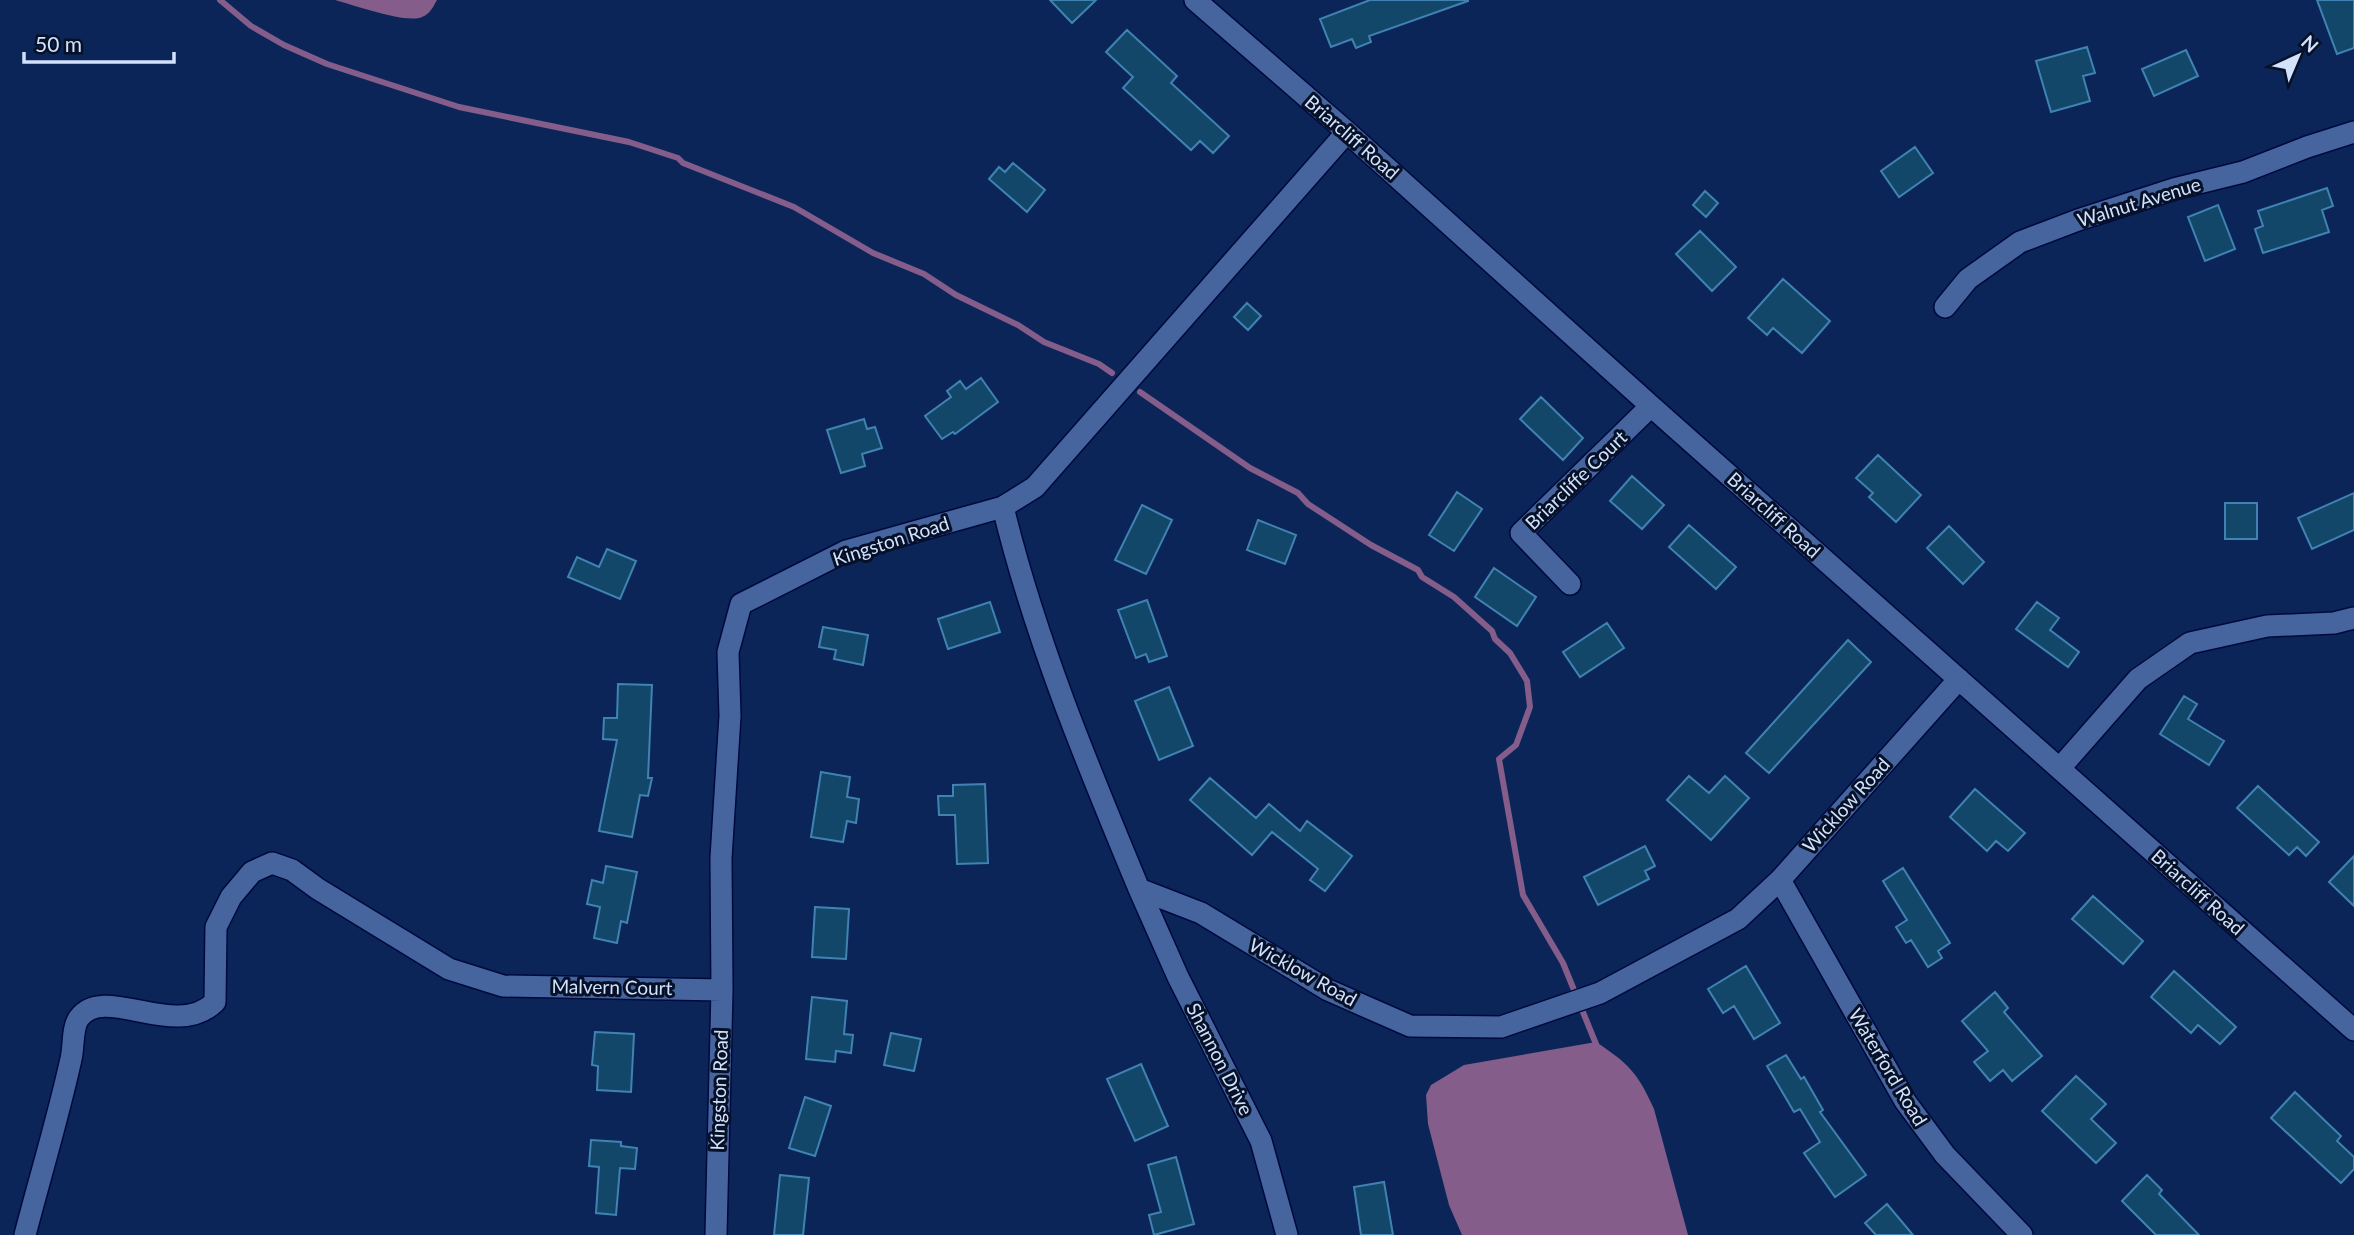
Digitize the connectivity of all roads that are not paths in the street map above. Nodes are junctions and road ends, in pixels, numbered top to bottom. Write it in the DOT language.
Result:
graph roads {
  1 [pos="1195,0"];
  2 [pos="1347,132"];
  3 [pos="2354,132"];
  4 [pos="1945,307"];
  5 [pos="1651,407"];
  6 [pos="1003,508"];
  7 [pos="1570,584"];
  8 [pos="2354,618"];
  9 [pos="1959,679"];
  10 [pos="2060,768"];
  11 [pos="1780,880"];
  12 [pos="1139,889"];
  13 [pos="722,990"];
  14 [pos="2354,1030"];
  15 [pos="25,1235"];
  16 [pos="716,1235"];
  17 [pos="1287,1235"];
  18 [pos="2022,1235"];
  1 -- 2 [label="street, Briarcliff Road"];
  2 -- 5 [label="street, Briarcliff Road"];
  2 -- 6 [label="street, Kingston Road"];
  3 -- 4 [label="street, Walnut Avenue"];
  5 -- 7 [label="street, Briarcliffe Court"];
  5 -- 9 [label="street, Briarcliff Road"];
  6 -- 12 [label="street"];
  6 -- 13 [label="street, Kingston Road"];
  8 -- 10 [label="street"];
  9 -- 10 [label="street, Briarcliff Road"];
  9 -- 11 [label="street, Wicklow Road"];
  10 -- 14 [label="street, Briarcliff Road"];
  11 -- 12 [label="street, Wicklow Road"];
  11 -- 18 [label="street, Waterford Road"];
  12 -- 17 [label="street, Shannon Drive"];
  13 -- 15 [label="street, Malvern Court"];
  13 -- 16 [label="street, Kingston Road"];
}
